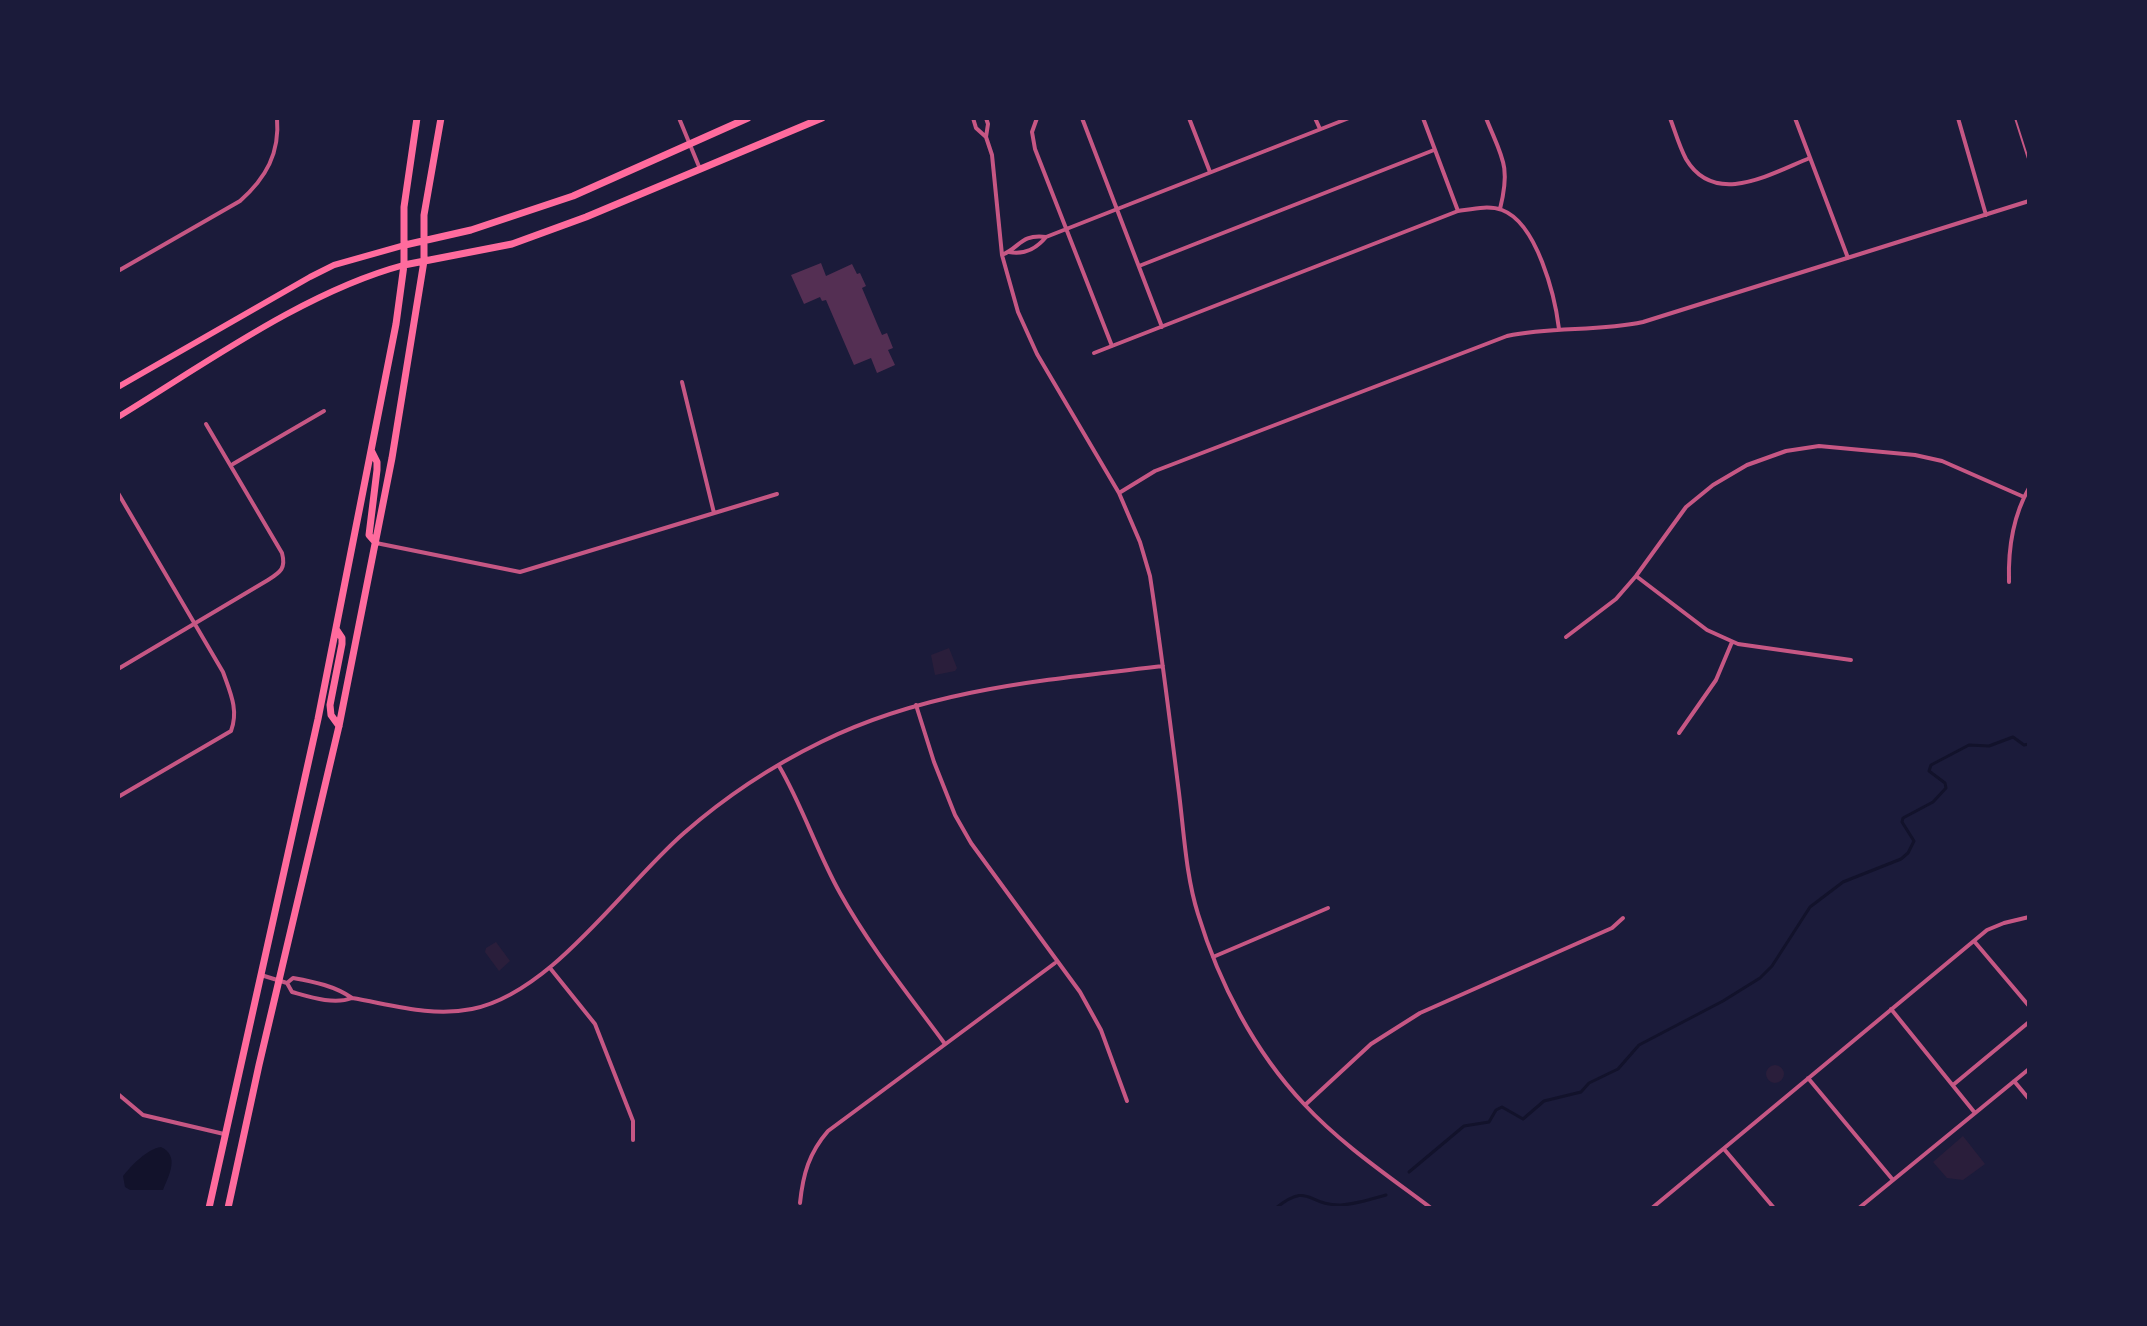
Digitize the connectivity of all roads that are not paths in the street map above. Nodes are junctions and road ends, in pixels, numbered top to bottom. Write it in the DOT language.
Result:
graph roads {
  1 [pos="277,118"];
  2 [pos="417,118"];
  3 [pos="441,118"];
  4 [pos="679,118"];
  5 [pos="748,118"];
  6 [pos="822,118"];
  7 [pos="973,118"];
  8 [pos="986,118"];
  9 [pos="1037,118"];
  10 [pos="1082,118"];
  11 [pos="1189,118"];
  12 [pos="1315,118"];
  13 [pos="1349,118"];
  14 [pos="1423,118"];
  15 [pos="1486,118"];
  16 [pos="1670,118"];
  17 [pos="1795,118"];
  18 [pos="1958,118"];
  19 [pos="2015,118"];
  20 [pos="1320,129"];
  21 [pos="986,137"];
  22 [pos="689,143"];
  23 [pos="1434,150"];
  24 [pos="1810,158"];
  25 [pos="2029,162"];
  26 [pos="700,169"];
  27 [pos="1210,172"];
  28 [pos="2029,201"];
  29 [pos="1500,209"];
  30 [pos="1117,210"];
  31 [pos="1458,211"];
  32 [pos="1986,215"];
  33 [pos="1067,229"];
  34 [pos="1046,237"];
  35 [pos="424,241"];
  36 [pos="405,245"];
  37 [pos="1009,252"];
  38 [pos="1002,255"];
  39 [pos="1848,258"];
  40 [pos="424,261"];
  41 [pos="404,265"];
  42 [pos="1139,266"];
  43 [pos="118,271"];
  44 [pos="1162,327"];
  45 [pos="1559,329"];
  46 [pos="1112,346"];
  47 [pos="1094,353"];
  48 [pos="682,382"];
  49 [pos="118,387"];
  50 [pos="324,411"];
  51 [pos="118,417"];
  52 [pos="206,424"];
  53 [pos="371,450"];
  54 [pos="232,465"];
  55 [pos="2029,488"];
  56 [pos="118,493"];
  57 [pos="1119,493"];
  58 [pos="777,494"];
  59 [pos="2024,497"];
  60 [pos="714,513"];
  61 [pos="376,543"];
  62 [pos="1636,576"];
  63 [pos="2009,582"];
  64 [pos="195,623"];
  65 [pos="336,629"];
  66 [pos="1566,637"];
  67 [pos="1732,641"];
  68 [pos="1851,660"];
  69 [pos="1163,666"];
  70 [pos="118,669"];
  71 [pos="916,705"];
  72 [pos="339,726"];
  73 [pos="1679,733"];
  74 [pos="779,765"];
  75 [pos="118,797"];
  76 [pos="1328,908"];
  77 [pos="2029,917"];
  78 [pos="1623,918"];
  79 [pos="1974,941"];
  80 [pos="1213,957"];
  81 [pos="1056,962"];
  82 [pos="550,968"];
  83 [pos="261,975"];
  84 [pos="283,982"];
  85 [pos="352,998"];
  86 [pos="2029,1006"];
  87 [pos="1891,1009"];
  88 [pos="2029,1022"];
  89 [pos="945,1044"];
  90 [pos="2029,1069"];
  91 [pos="1808,1078"];
  92 [pos="2014,1081"];
  93 [pos="1953,1085"];
  94 [pos="118,1094"];
  95 [pos="2029,1099"];
  96 [pos="1127,1101"];
  97 [pos="1305,1105"];
  98 [pos="1975,1113"];
  99 [pos="224,1134"];
  100 [pos="633,1140"];
  101 [pos="1723,1149"];
  102 [pos="1893,1180"];
  103 [pos="800,1203"];
  104 [pos="209,1208"];
  105 [pos="228,1208"];
  106 [pos="1431,1208"];
  107 [pos="1652,1208"];
  108 [pos="1774,1208"];
  109 [pos="1859,1208"];
  1 -- 43 [label="street"];
  2 -- 36 [label="main road"];
  3 -- 35 [label="main road"];
  4 -- 22 [label="street"];
  5 -- 22 [label="main road"];
  6 -- 26 [label="main road"];
  7 -- 21 [label="street"];
  8 -- 21 [label="street"];
  9 -- 33 [label="street"];
  10 -- 30 [label="street"];
  11 -- 27 [label="street"];
  12 -- 20 [label="street"];
  13 -- 20 [label="street"];
  14 -- 23 [label="street"];
  15 -- 29 [label="street"];
  16 -- 24 [label="street"];
  17 -- 24 [label="street"];
  18 -- 32 [label="street"];
  19 -- 25 [label="lane"];
  20 -- 27 [label="street"];
  21 -- 38 [label="street"];
  22 -- 26 [label="street"];
  22 -- 35 [label="main road"];
  23 -- 31 [label="street"];
  23 -- 42 [label="street"];
  24 -- 39 [label="street"];
  26 -- 40 [label="main road"];
  27 -- 30 [label="street"];
  28 -- 32 [label="street"];
  29 -- 31 [label="street"];
  29 -- 45 [label="street"];
  30 -- 33 [label="street"];
  30 -- 42 [label="street"];
  31 -- 44 [label="street"];
  32 -- 39 [label="street"];
  33 -- 34 [label="street"];
  33 -- 46 [label="street"];
  34 -- 37 [label="street"];
  34 -- 37 [label="street"];
  35 -- 36 [label="main road"];
  35 -- 40 [label="main road"];
  36 -- 41 [label="main road"];
  36 -- 49 [label="main road"];
  37 -- 38 [label="street"];
  38 -- 57 [label="street"];
  39 -- 45 [label="street"];
  40 -- 41 [label="main road"];
  40 -- 61 [label="main road"];
  41 -- 51 [label="main road"];
  41 -- 53 [label="main road"];
  42 -- 44 [label="street"];
  44 -- 46 [label="street"];
  45 -- 57 [label="street"];
  46 -- 47 [label="street"];
  48 -- 60 [label="street"];
  50 -- 54 [label="street"];
  52 -- 54 [label="street"];
  53 -- 61 [label="main road"];
  53 -- 65 [label="main road"];
  54 -- 64 [label="street"];
  55 -- 59 [label="street"];
  56 -- 64 [label="street"];
  57 -- 69 [label="street"];
  58 -- 60 [label="street"];
  59 -- 62 [label="street"];
  59 -- 63 [label="street"];
  60 -- 61 [label="street"];
  61 -- 72 [label="main road"];
  62 -- 66 [label="street"];
  62 -- 67 [label="street"];
  64 -- 70 [label="street"];
  64 -- 75 [label="street"];
  65 -- 72 [label="main road"];
  65 -- 83 [label="main road"];
  67 -- 68 [label="street"];
  67 -- 73 [label="street"];
  69 -- 71 [label="street"];
  69 -- 80 [label="street"];
  71 -- 74 [label="street"];
  71 -- 81 [label="street"];
  72 -- 84 [label="main road"];
  74 -- 82 [label="street"];
  74 -- 89 [label="street"];
  76 -- 80 [label="street"];
  77 -- 79 [label="street"];
  78 -- 97 [label="street"];
  79 -- 86 [label="street"];
  79 -- 87 [label="street"];
  80 -- 97 [label="street"];
  81 -- 89 [label="street"];
  81 -- 96 [label="street"];
  82 -- 85 [label="street"];
  82 -- 100 [label="street"];
  83 -- 84 [label="street"];
  83 -- 99 [label="main road"];
  84 -- 85 [label="street"];
  84 -- 85 [label="street"];
  84 -- 105 [label="main road"];
  87 -- 91 [label="street"];
  87 -- 93 [label="street"];
  88 -- 93 [label="street"];
  89 -- 103 [label="street"];
  90 -- 92 [label="street"];
  91 -- 101 [label="street"];
  91 -- 102 [label="street"];
  92 -- 95 [label="street"];
  92 -- 98 [label="street"];
  93 -- 98 [label="street"];
  94 -- 99 [label="street"];
  97 -- 106 [label="street"];
  98 -- 102 [label="street"];
  99 -- 104 [label="main road"];
  101 -- 107 [label="street"];
  101 -- 108 [label="street"];
  102 -- 109 [label="street"];
}
